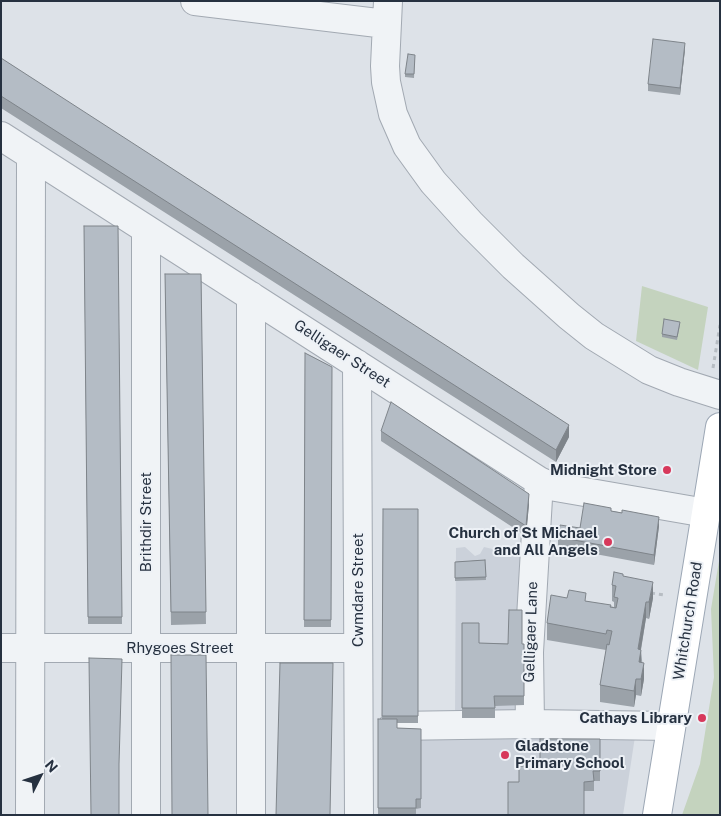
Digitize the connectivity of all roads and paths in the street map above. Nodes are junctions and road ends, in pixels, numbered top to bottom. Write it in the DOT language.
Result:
graph roads {
  1 [pos="195,1"];
  2 [pos="387,13"];
  3 [pos="1,136"];
  4 [pos="31,155"];
  5 [pos="146,230"];
  6 [pos="251,296"];
  7 [pos="357,364"];
  8 [pos="720,395"];
  9 [pos="720,427"];
  10 [pos="539,481"];
  11 [pos="706,513"];
  12 [pos="650,593"];
  13 [pos="664,595"];
  14 [pos="29,647"];
  15 [pos="1,648"];
  16 [pos="146,648"];
  17 [pos="252,648"];
  18 [pos="358,648"];
  19 [pos="530,724"];
  20 [pos="393,726"];
  21 [pos="671,726"];
  22 [pos="30,815"];
  23 [pos="146,815"];
  24 [pos="252,815"];
  25 [pos="359,815"];
  26 [pos="657,815"];
  1 -- 2 [label="street"];
  2 -- 8 [label="street"];
  3 -- 4 [label="street, Gelligaer Street"];
  4 -- 5 [label="street, Gelligaer Street"];
  4 -- 14 [label="street"];
  5 -- 6 [label="street, Gelligaer Street"];
  5 -- 16 [label="street, Brithdir Street"];
  6 -- 7 [label="street, Gelligaer Street"];
  6 -- 17 [label="street"];
  7 -- 10 [label="street, Gelligaer Street"];
  7 -- 18 [label="street, Cwmdare Street"];
  9 -- 11 [label="main road, Whitchurch Road"];
  10 -- 11 [label="street, Gelligaer Street"];
  10 -- 19 [label="street, Gelligaer Lane"];
  11 -- 21 [label="main road, Whitchurch Road"];
  12 -- 13 [label="path"];
  14 -- 15 [label="street, Rhygoes Street"];
  14 -- 16 [label="street, Rhygoes Street"];
  14 -- 22 [label="street"];
  16 -- 17 [label="street, Rhygoes Street"];
  16 -- 23 [label="street, Brithdir Street"];
  17 -- 18 [label="street, Rhygoes Street"];
  17 -- 24 [label="street"];
  18 -- 25 [label="street, Cwmdare Street"];
  19 -- 20 [label="street"];
  19 -- 21 [label="street"];
  21 -- 26 [label="main road, Whitchurch Road"];
}
